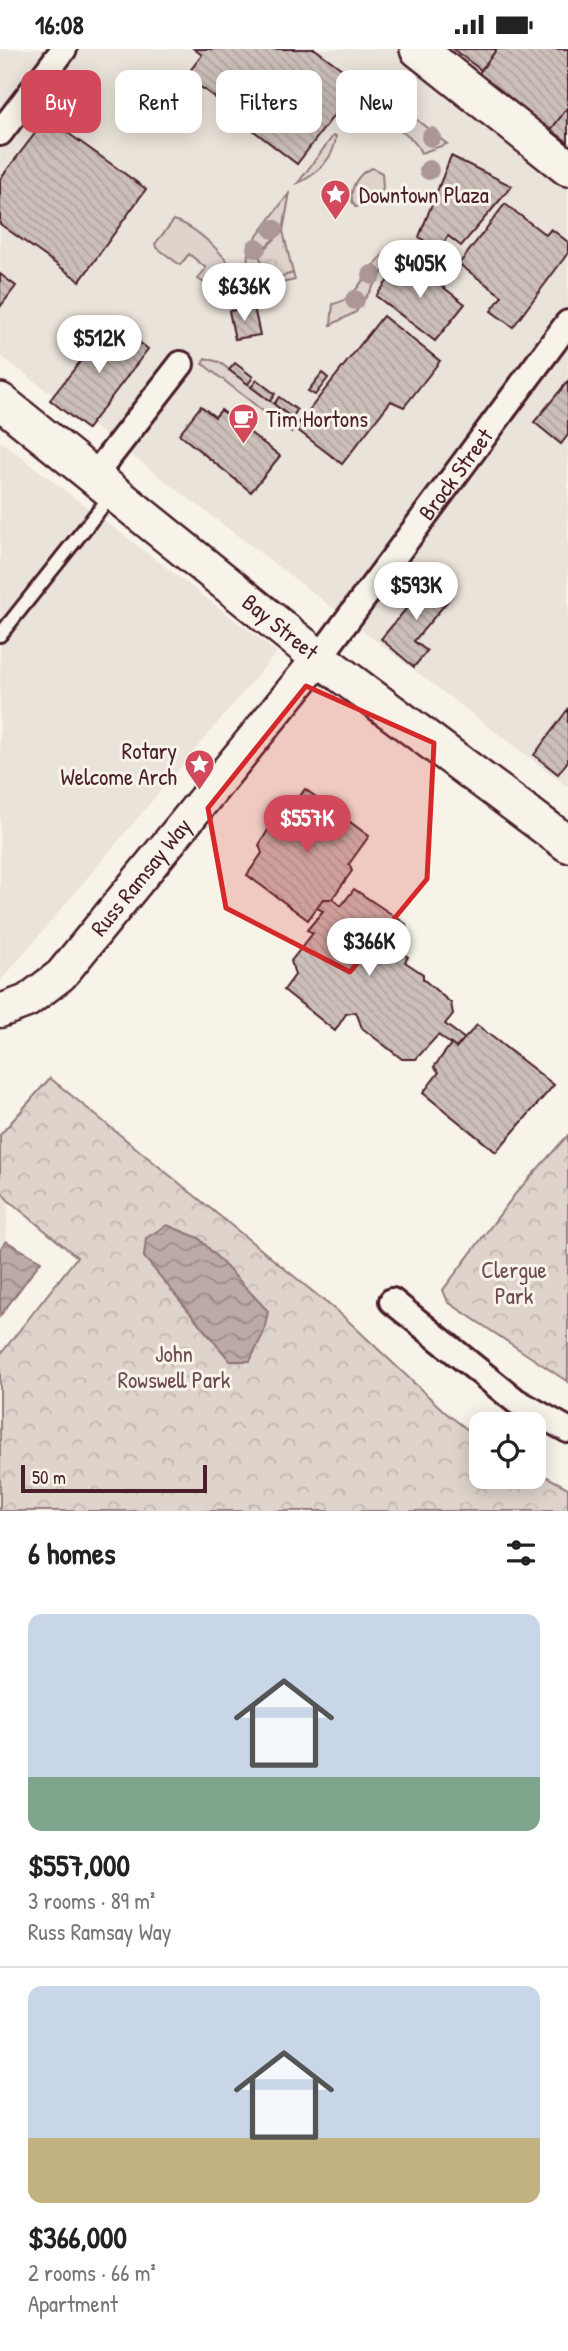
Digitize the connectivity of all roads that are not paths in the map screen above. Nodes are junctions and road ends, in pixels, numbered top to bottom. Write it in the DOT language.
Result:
graph roads {
  1 [pos="64,49"];
  2 [pos="418,49"];
  3 [pos="0,133"];
  4 [pos="568,168"];
  5 [pos="568,323"];
  6 [pos="181,364"];
  7 [pos="0,401"];
  8 [pos="104,483"];
  9 [pos="0,635"];
  10 [pos="319,657"];
  11 [pos="564,831"];
  12 [pos="0,1011"];
  13 [pos="392,1301"];
  14 [pos="568,1430"];
  1 -- 3 [label="street"];
  2 -- 4 [label="main road"];
  5 -- 10 [label="street, Brock Street"];
  6 -- 8 [label="street"];
  7 -- 8 [label="main road, Bay Street"];
  8 -- 9 [label="lane"];
  8 -- 10 [label="main road, Bay Street"];
  10 -- 11 [label="main road, Bay Street"];
  10 -- 12 [label="street, Russ Ramsay Way"];
  13 -- 14 [label="street"];
}
